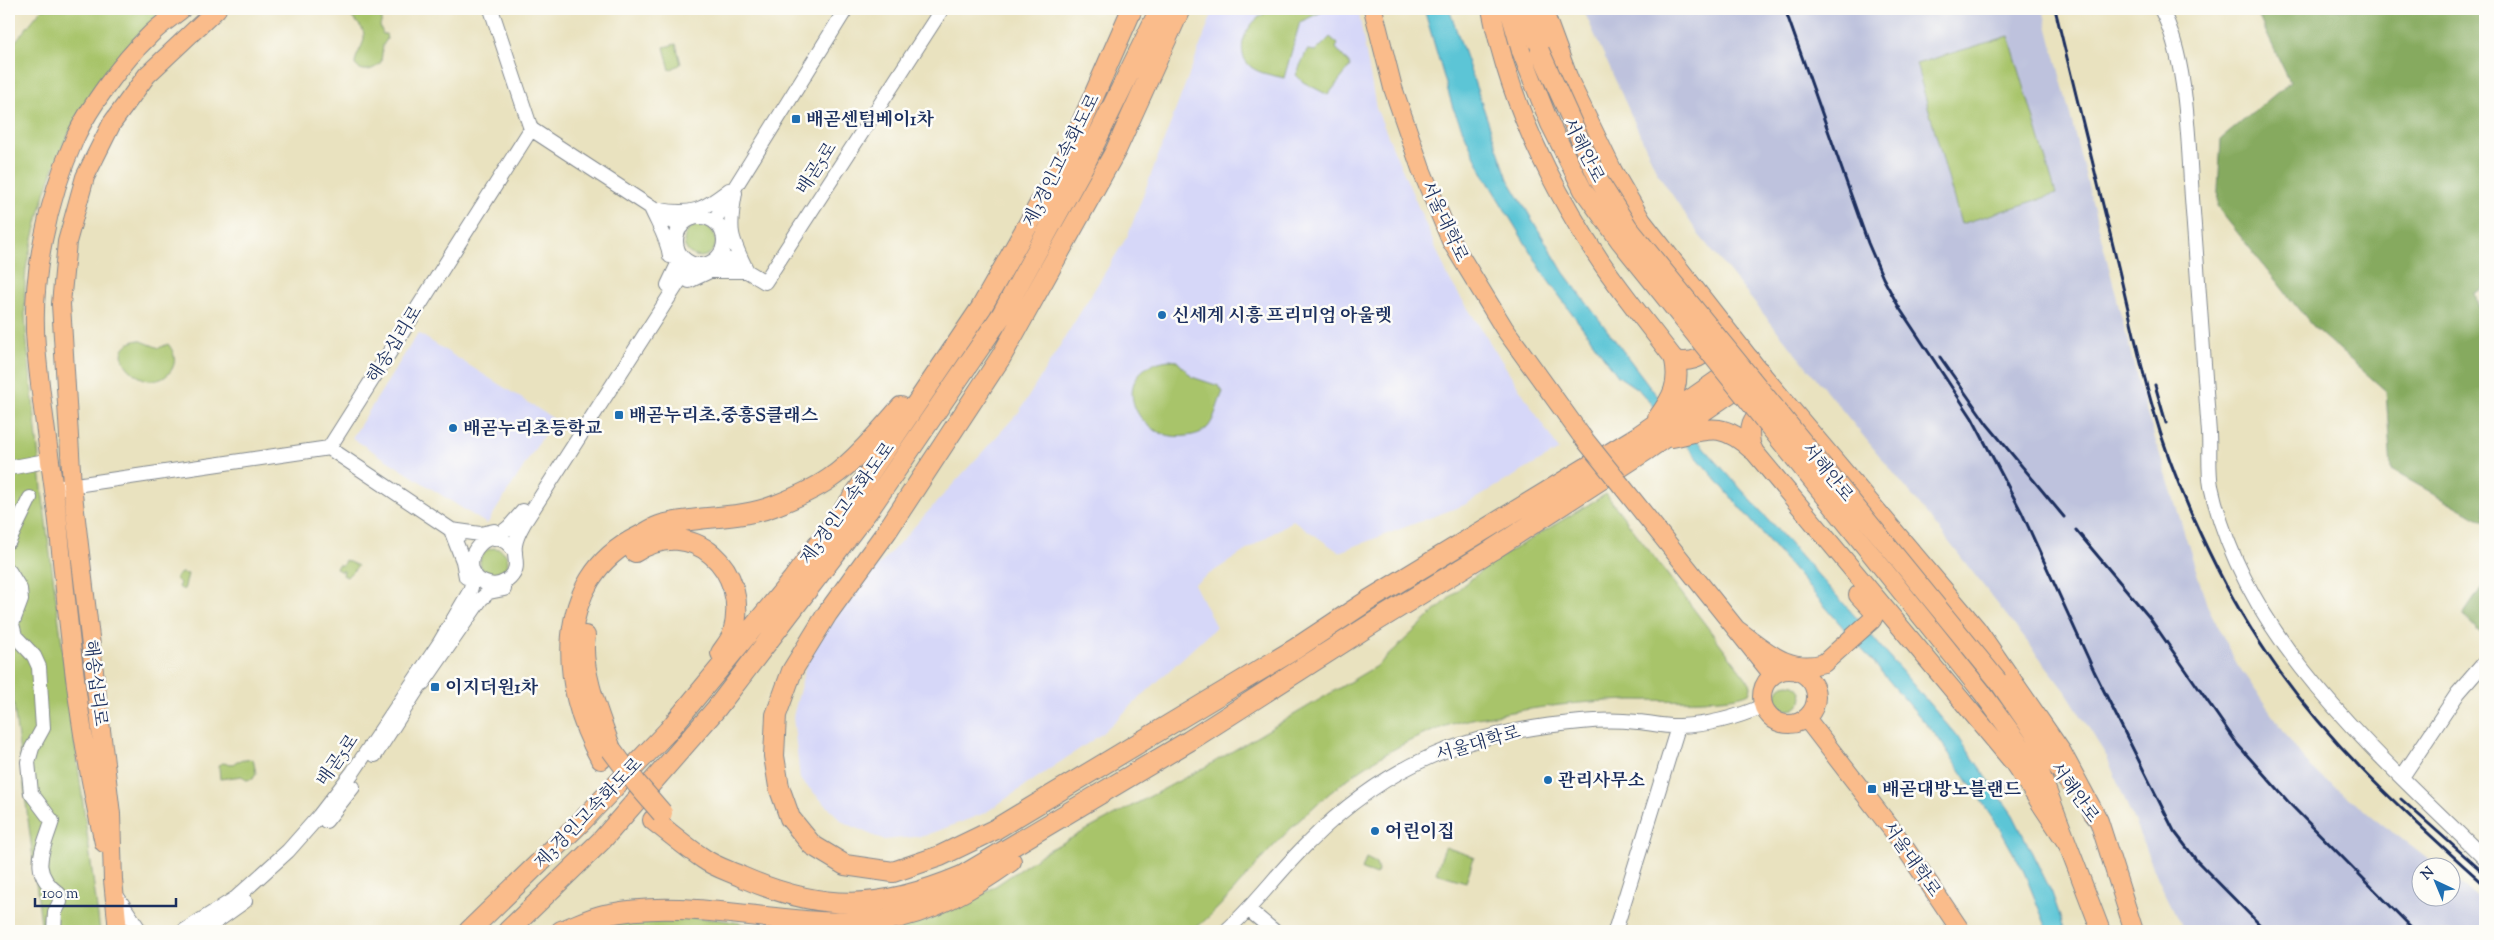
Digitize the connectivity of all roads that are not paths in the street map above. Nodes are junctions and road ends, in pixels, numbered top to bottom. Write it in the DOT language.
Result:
graph roads {
  1 [pos="182,9"];
  2 [pos="217,9"];
  3 [pos="492,9"];
  4 [pos="846,9"];
  5 [pos="934,9"];
  6 [pos="1132,9"];
  7 [pos="1160,9"];
  8 [pos="1180,9"];
  9 [pos="1374,9"];
  10 [pos="1491,9"];
  11 [pos="1509,9"];
  12 [pos="1527,9"];
  13 [pos="1543,9"];
  14 [pos="2161,9"];
  15 [pos="531,129"];
  16 [pos="737,184"];
  17 [pos="652,208"];
  18 [pos="714,221"];
  19 [pos="680,227"];
  20 [pos="679,253"];
  21 [pos="720,255"];
  22 [pos="699,265"];
  23 [pos="747,271"];
  24 [pos="663,299"];
  25 [pos="981,308"];
  26 [pos="1720,322"];
  27 [pos="1675,360"];
  28 [pos="1755,365"];
  29 [pos="1690,411"];
  30 [pos="1794,412"];
  31 [pos="1650,438"];
  32 [pos="329,448"];
  33 [pos="1752,449"];
  34 [pos="51,460"];
  35 [pos="9,468"];
  36 [pos="72,486"];
  37 [pos="54,489"];
  38 [pos="30,498"];
  39 [pos="535,499"];
  40 [pos="1812,522"];
  41 [pos="451,530"];
  42 [pos="494,539"];
  43 [pos="9,541"];
  44 [pos="476,547"];
  45 [pos="515,552"];
  46 [pos="9,571"];
  47 [pos="473,571"];
  48 [pos="492,584"];
  49 [pos="20,589"];
  50 [pos="9,612"];
  51 [pos="1736,629"];
  52 [pos="9,634"];
  53 [pos="24,648"];
  54 [pos="2485,662"];
  55 [pos="1825,666"];
  56 [pos="1798,672"];
  57 [pos="1773,675"];
  58 [pos="1247,678"];
  59 [pos="413,689"];
  60 [pos="1763,706"];
  61 [pos="1806,718"];
  62 [pos="1678,726"];
  63 [pos="668,731"];
  64 [pos="606,754"];
  65 [pos="2402,777"];
  66 [pos="1115,785"];
  67 [pos="657,816"];
  68 [pos="2099,821"];
  69 [pos="2068,844"];
  70 [pos="2485,859"];
  71 [pos="114,886"];
  72 [pos="1249,910"];
  73 [pos="54,931"];
  74 [pos="118,931"];
  75 [pos="140,931"];
  76 [pos="184,931"];
  77 [pos="203,931"];
  78 [pos="469,931"];
  79 [pos="508,931"];
  80 [pos="562,931"];
  81 [pos="1226,931"];
  82 [pos="1274,931"];
  83 [pos="1615,931"];
  84 [pos="1961,931"];
  85 [pos="2101,931"];
  86 [pos="2134,931"];
  1 -- 34 [label="main road, 해송십리로"];
  2 -- 36 [label="main road, 해송십리로"];
  3 -- 15 [label="street"];
  4 -- 16 [label="street"];
  5 -- 23 [label="street, 배곧5로"];
  6 -- 25 [label="highway, 제3경인고속화도로"];
  7 -- 79 [label="highway, 제3경인고속화도로"];
  8 -- 58 [label="highway"];
  9 -- 51 [label="main road, 서울대학로, bridge"];
  10 -- 27 [label="main road"];
  11 -- 69 [label="main road, 서해안로, bridge"];
  12 -- 68 [label="main road, 서해안로, bridge"];
  13 -- 26 [label="main road"];
  14 -- 65 [label="street"];
  15 -- 17 [label="street"];
  15 -- 32 [label="street, 해송십리로"];
  16 -- 17 [label="street"];
  16 -- 18 [label="street"];
  16 -- 23 [label="street"];
  17 -- 19 [label="street"];
  17 -- 24 [label="street"];
  18 -- 19 [label="street"];
  18 -- 21 [label="street"];
  19 -- 20 [label="street, 배곧5로"];
  20 -- 22 [label="street"];
  20 -- 24 [label="street, 배곧5로"];
  21 -- 22 [label="street, 배곧5로"];
  21 -- 23 [label="street, 배곧5로"];
  22 -- 24 [label="street, 배곧5로"];
  23 -- 24 [label="street"];
  24 -- 39 [label="street, 배곧5로"];
  25 -- 63 [label="highway, 제3경인고속화도로"];
  25 -- 64 [label="highway"];
  26 -- 27 [label="main road"];
  26 -- 28 [label="main road"];
  27 -- 29 [label="highway"];
  28 -- 29 [label="highway"];
  28 -- 30 [label="main road"];
  29 -- 31 [label="highway"];
  29 -- 31 [label="highway"];
  29 -- 33 [label="highway"];
  30 -- 33 [label="main road"];
  30 -- 68 [label="main road"];
  31 -- 58 [label="highway"];
  31 -- 66 [label="highway"];
  32 -- 36 [label="street"];
  32 -- 41 [label="street"];
  33 -- 40 [label="main road"];
  34 -- 35 [label="street"];
  34 -- 37 [label="main road, 해송십리로"];
  36 -- 37 [label="street"];
  36 -- 71 [label="main road, 해송십리로"];
  37 -- 71 [label="main road, 해송십리로"];
  38 -- 43 [label="street"];
  39 -- 41 [label="street"];
  39 -- 42 [label="street, 배곧5로"];
  39 -- 45 [label="street, 배곧5로"];
  39 -- 59 [label="street, 배곧5로"];
  40 -- 55 [label="main road"];
  40 -- 69 [label="main road"];
  41 -- 44 [label="street"];
  41 -- 59 [label="street"];
  42 -- 44 [label="street, 배곧5로"];
  42 -- 45 [label="street"];
  44 -- 47 [label="street, 배곧5로"];
  45 -- 48 [label="street, 배곧5로"];
  46 -- 49 [label="street"];
  47 -- 48 [label="street"];
  47 -- 59 [label="street, 배곧5로"];
  48 -- 59 [label="street, 배곧5로"];
  49 -- 50 [label="street"];
  49 -- 53 [label="street"];
  51 -- 55 [label="main road"];
  51 -- 57 [label="main road, 서울대학로"];
  52 -- 53 [label="street"];
  53 -- 73 [label="street"];
  54 -- 65 [label="street"];
  55 -- 56 [label="main road"];
  56 -- 57 [label="main road"];
  56 -- 61 [label="main road"];
  57 -- 60 [label="main road"];
  58 -- 67 [label="highway"];
  59 -- 76 [label="street, 배곧5로"];
  59 -- 77 [label="street, 배곧5로"];
  60 -- 61 [label="main road"];
  60 -- 62 [label="street, 서울대학로"];
  61 -- 84 [label="main road, 서울대학로"];
  62 -- 72 [label="street, 서울대학로"];
  62 -- 83 [label="street"];
  63 -- 64 [label="highway"];
  63 -- 78 [label="highway, 제3경인고속화도로"];
  64 -- 67 [label="highway, bridge"];
  65 -- 70 [label="street"];
  66 -- 67 [label="highway"];
  66 -- 80 [label="highway"];
  68 -- 86 [label="main road, 서해안로"];
  69 -- 85 [label="main road, 서해안로"];
  71 -- 74 [label="main road, 해송십리로"];
  71 -- 75 [label="street"];
  72 -- 81 [label="street, 서울대학로"];
  72 -- 82 [label="street"];
}
